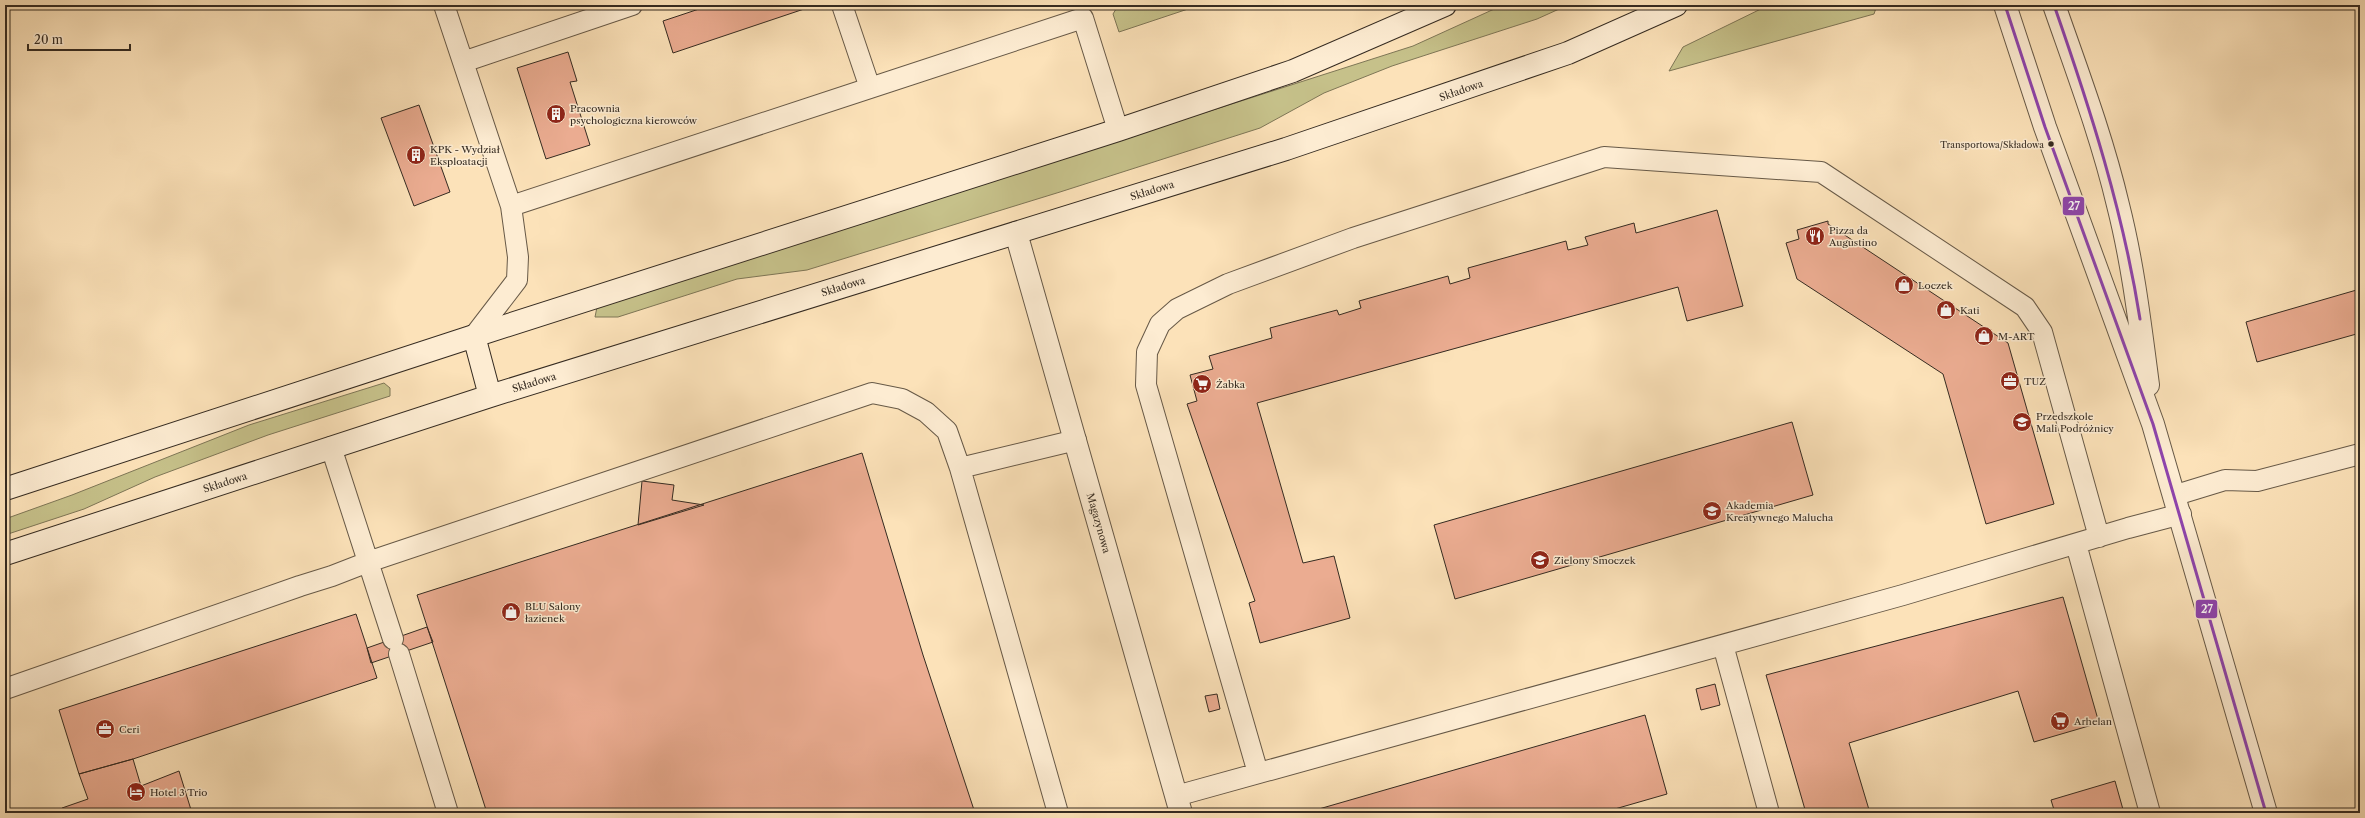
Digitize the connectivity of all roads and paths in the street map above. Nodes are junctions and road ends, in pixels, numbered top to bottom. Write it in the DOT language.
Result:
graph roads {
  1 [pos="444,5"];
  2 [pos="632,5"];
  3 [pos="842,5"];
  4 [pos="1445,5"];
  5 [pos="1676,5"];
  6 [pos="2005,5"];
  7 [pos="2054,5"];
  8 [pos="1656,10"];
  9 [pos="463,62"];
  10 [pos="870,88"];
  11 [pos="1118,130"];
  12 [pos="511,206"];
  13 [pos="1016,233"];
  14 [pos="474,336"];
  15 [pos="490,396"];
  16 [pos="2153,424"];
  17 [pos="1076,440"];
  18 [pos="332,448"];
  19 [pos="2360,454"];
  20 [pos="960,468"];
  21 [pos="5,489"];
  22 [pos="2178,505"];
  23 [pos="2099,537"];
  24 [pos="2076,544"];
  25 [pos="5,554"];
  26 [pos="368,562"];
  27 [pos="1723,645"];
  28 [pos="5,689"];
  29 [pos="1258,773"];
  30 [pos="1179,804"];
  31 [pos="448,813"];
  32 [pos="1058,813"];
  33 [pos="1769,813"];
  34 [pos="2150,813"];
  35 [pos="2266,813"];
  1 -- 9 [label="lane"];
  2 -- 9 [label="lane"];
  3 -- 10 [label="lane"];
  4 -- 11 [label="main road"];
  5 -- 8 [label="main road, Składowa"];
  6 -- 16 [label="main road"];
  7 -- 16 [label="main road"];
  8 -- 13 [label="main road, Składowa"];
  9 -- 12 [label="lane"];
  10 -- 11 [label="lane"];
  10 -- 12 [label="lane"];
  11 -- 14 [label="main road"];
  12 -- 14 [label="lane"];
  13 -- 15 [label="main road, Składowa"];
  13 -- 17 [label="main road, Magazynowa"];
  14 -- 15 [label="main road"];
  14 -- 21 [label="main road"];
  15 -- 18 [label="main road, Składowa"];
  16 -- 22 [label="main road"];
  17 -- 20 [label="lane"];
  17 -- 30 [label="main road, Magazynowa"];
  18 -- 25 [label="main road, Składowa"];
  18 -- 26 [label="lane"];
  19 -- 22 [label="lane"];
  20 -- 26 [label="lane"];
  20 -- 32 [label="lane"];
  22 -- 23 [label="lane"];
  22 -- 35 [label="main road"];
  23 -- 24 [label="lane"];
  23 -- 29 [label="lane"];
  24 -- 27 [label="lane"];
  24 -- 34 [label="lane"];
  26 -- 28 [label="lane"];
  26 -- 31 [label="lane"];
  27 -- 29 [label="lane"];
  27 -- 33 [label="lane"];
  29 -- 30 [label="lane"];
}
